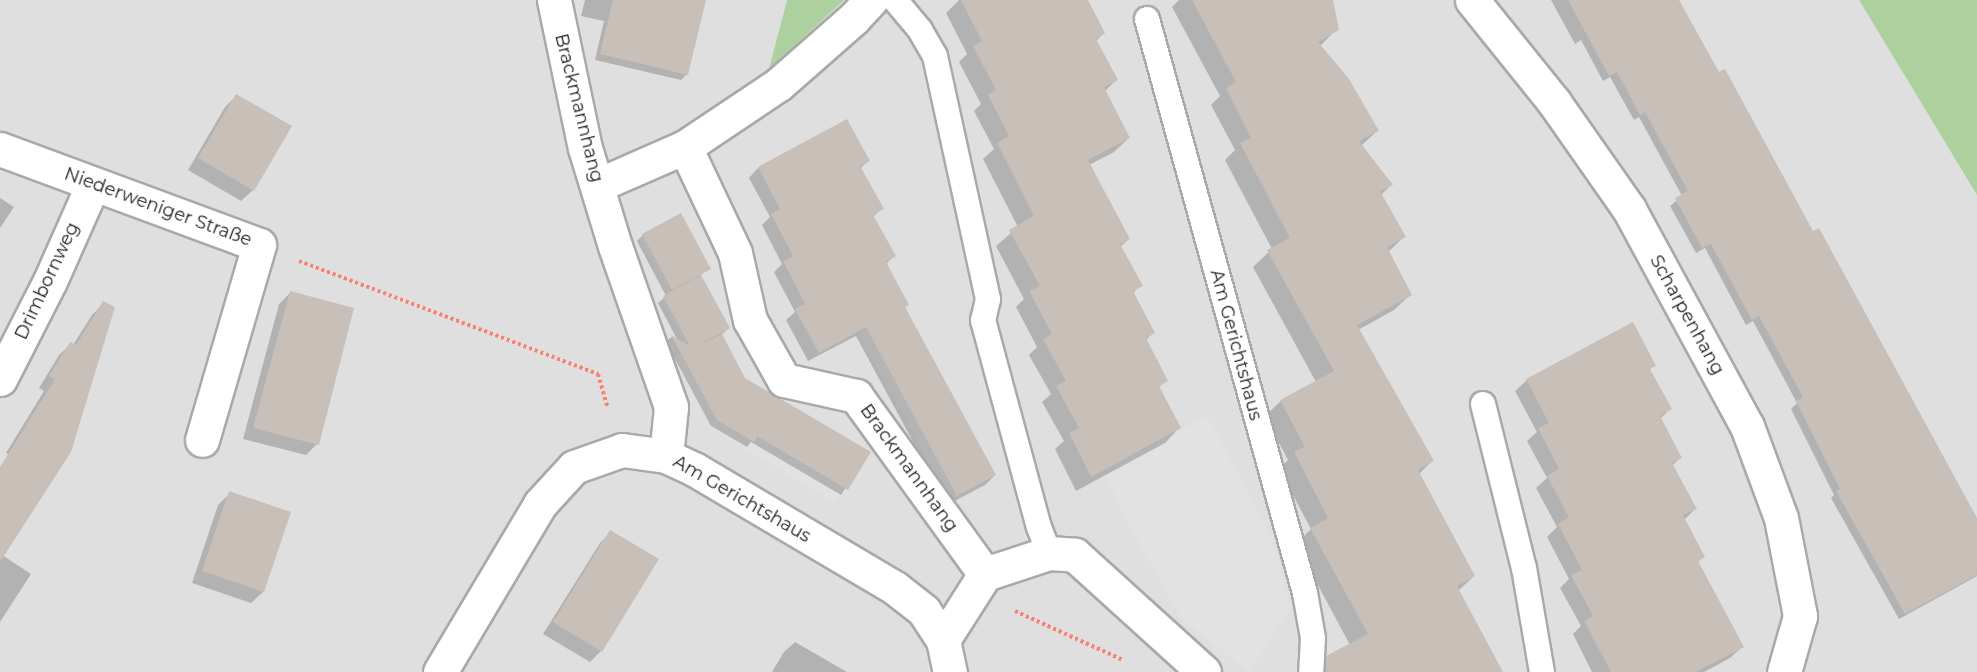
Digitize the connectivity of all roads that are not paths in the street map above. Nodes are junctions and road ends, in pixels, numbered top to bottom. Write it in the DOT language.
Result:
graph roads {
  1 [pos="554,0"];
  2 [pos="870,0"];
  3 [pos="895,0"];
  4 [pos="1472,0"];
  5 [pos="1147,19"];
  6 [pos="685,147"];
  7 [pos="0,149"];
  8 [pos="93,184"];
  9 [pos="598,185"];
  10 [pos="0,379"];
  11 [pos="1483,404"];
  12 [pos="202,440"];
  13 [pos="666,456"];
  14 [pos="1049,553"];
  15 [pos="979,583"];
  16 [pos="944,640"];
  17 [pos="440,672"];
  18 [pos="951,672"];
  19 [pos="1204,672"];
  20 [pos="1311,672"];
  21 [pos="1542,672"];
  22 [pos="1784,672"];
  1 -- 9 [label="street, Brackmannhang"];
  2 -- 6 [label="street"];
  3 -- 14 [label="lane"];
  4 -- 22 [label="street, Scharpenhang"];
  5 -- 20 [label="lane, Am Gerichtshaus"];
  6 -- 9 [label="street"];
  6 -- 15 [label="street, Brackmannhang"];
  7 -- 8 [label="street, Niederweniger Straße"];
  8 -- 10 [label="street, Drimbornweg"];
  8 -- 12 [label="street, Niederweniger Straße"];
  9 -- 13 [label="street, Brackmannhang"];
  11 -- 21 [label="lane"];
  13 -- 16 [label="street, Am Gerichtshaus"];
  13 -- 17 [label="street, Am Gerichtshaus"];
  14 -- 15 [label="street"];
  14 -- 19 [label="street"];
  15 -- 16 [label="street"];
  16 -- 18 [label="street, Am Gerichtshaus"];
}
